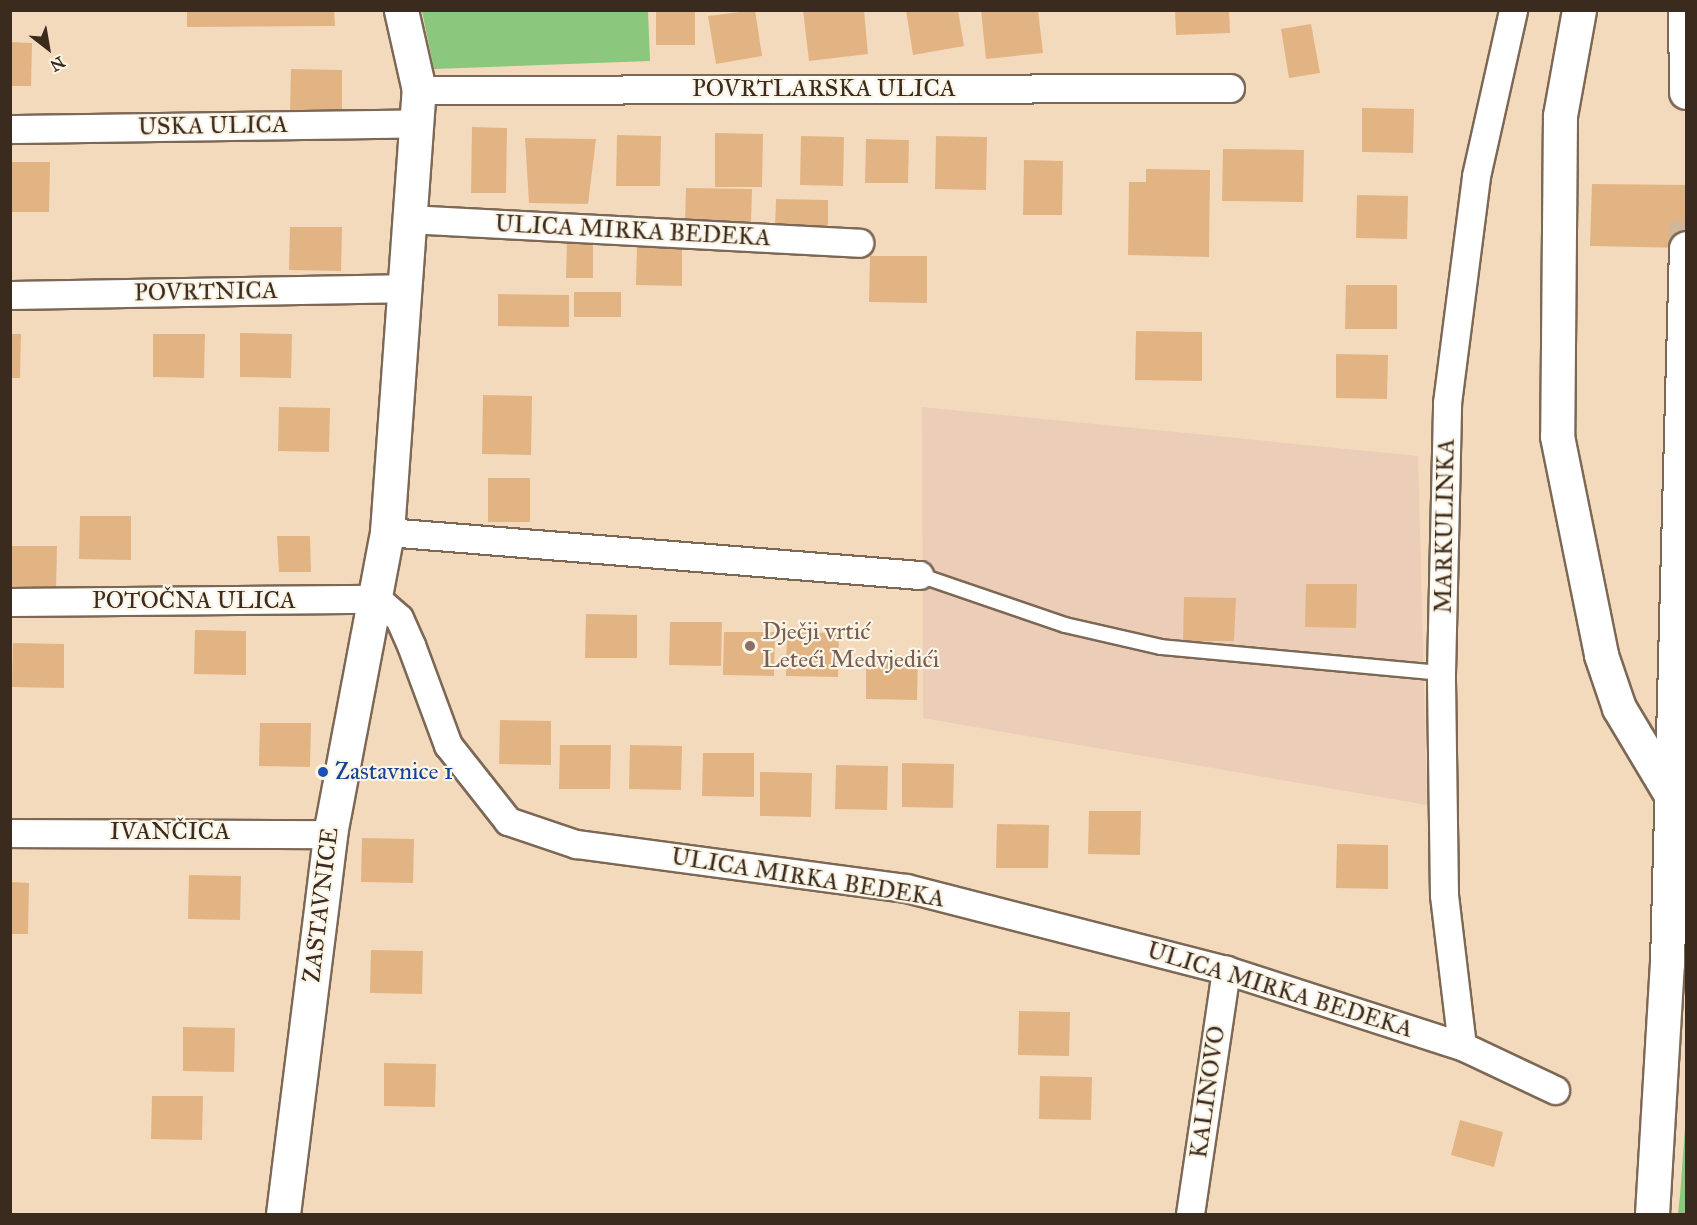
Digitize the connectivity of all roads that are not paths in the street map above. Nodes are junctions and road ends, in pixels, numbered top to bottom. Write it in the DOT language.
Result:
graph roads {
  1 [pos="401,10"];
  2 [pos="1513,10"];
  3 [pos="1579,10"];
  4 [pos="1685,10"];
  5 [pos="1230,88"];
  6 [pos="419,90"];
  7 [pos="1686,92"];
  8 [pos="415,123"];
  9 [pos="10,129"];
  10 [pos="407,219"];
  11 [pos="859,243"];
  12 [pos="1686,248"];
  13 [pos="402,288"];
  14 [pos="10,295"];
  15 [pos="387,532"];
  16 [pos="919,575"];
  17 [pos="378,599"];
  18 [pos="10,602"];
  19 [pos="1441,673"];
  20 [pos="1671,795"];
  21 [pos="10,833"];
  22 [pos="330,834"];
  23 [pos="1226,970"];
  24 [pos="1462,1046"];
  25 [pos="1555,1090"];
  26 [pos="283,1215"];
  27 [pos="1190,1215"];
  28 [pos="1652,1215"];
  1 -- 6 [label="main road"];
  2 -- 19 [label="street, MARKULINKA"];
  3 -- 20 [label="main road"];
  4 -- 7 [label="main road"];
  5 -- 6 [label="street, POVRTLARSKA ULICA"];
  6 -- 8 [label="main road"];
  8 -- 9 [label="street, USKA ULICA"];
  8 -- 10 [label="main road"];
  10 -- 11 [label="street, ULICA MIRKA BEDEKA"];
  10 -- 13 [label="main road"];
  12 -- 20 [label="main road"];
  13 -- 14 [label="street, POVRTNICA"];
  13 -- 15 [label="main road"];
  15 -- 16 [label="street"];
  15 -- 17 [label="main road"];
  16 -- 19 [label="lane"];
  17 -- 18 [label="street, POTOČNA ULICA"];
  17 -- 22 [label="main road, ZASTAVNICE"];
  17 -- 23 [label="street, ULICA MIRKA BEDEKA"];
  19 -- 24 [label="street, MARKULINKA"];
  20 -- 28 [label="main road"];
  21 -- 22 [label="street, IVANČICA"];
  22 -- 26 [label="main road, ZASTAVNICE"];
  23 -- 24 [label="street, ULICA MIRKA BEDEKA"];
  23 -- 27 [label="street, KALINOVO"];
  24 -- 25 [label="street, ULICA MIRKA BEDEKA"];
}
